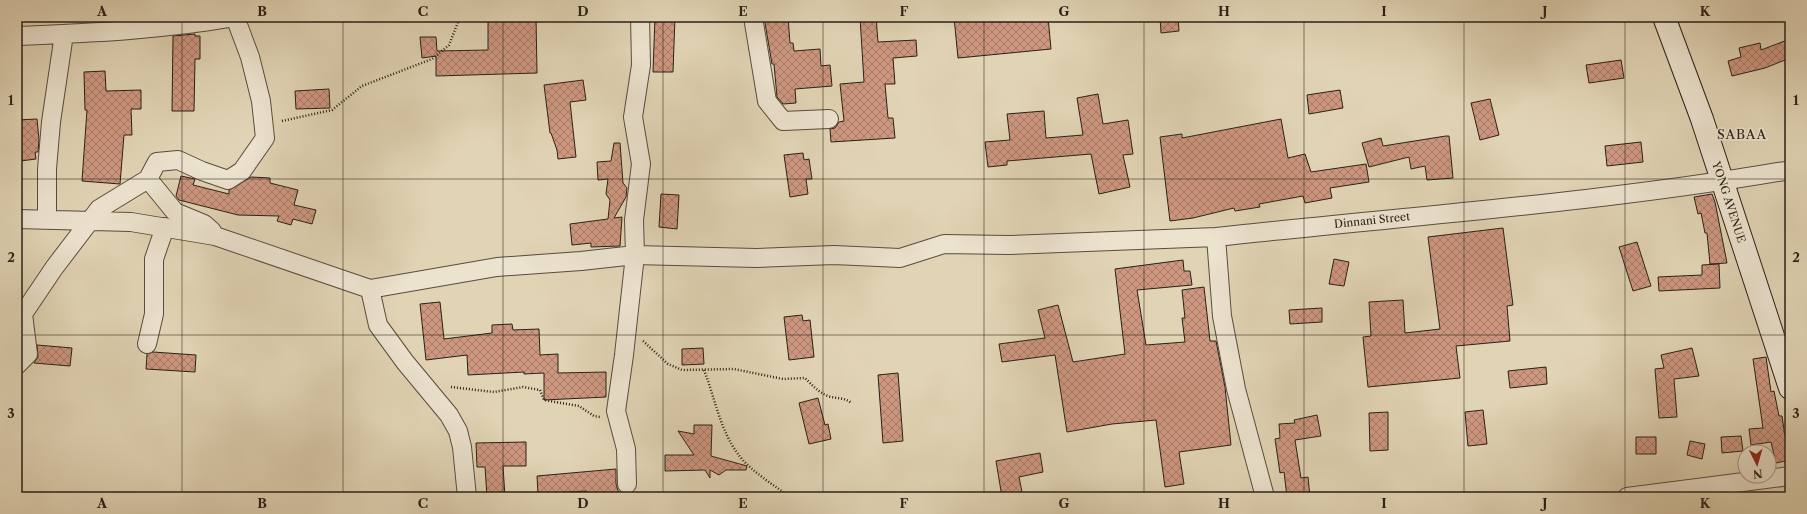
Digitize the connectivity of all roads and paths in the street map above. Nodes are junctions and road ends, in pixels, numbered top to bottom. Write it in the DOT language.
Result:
graph roads {
  1 [pos="460,17"];
  2 [pos="640,17"];
  3 [pos="753,17"];
  4 [pos="1664,17"];
  5 [pos="75,28"];
  6 [pos="17,36"];
  7 [pos="829,119"];
  8 [pos="264,130"];
  9 [pos="1790,170"];
  10 [pos="148,179"];
  11 [pos="1722,182"];
  12 [pos="17,220"];
  13 [pos="47,220"];
  14 [pos="91,221"];
  15 [pos="165,228"];
  16 [pos="215,236"];
  17 [pos="1216,237"];
  18 [pos="634,255"];
  19 [pos="370,289"];
  20 [pos="20,315"];
  21 [pos="627,329"];
  22 [pos="147,344"];
  23 [pos="17,365"];
  24 [pos="704,370"];
  25 [pos="426,385"];
  26 [pos="1790,388"];
  27 [pos="851,403"];
  28 [pos="617,418"];
  29 [pos="1790,476"];
  30 [pos="627,484"];
  31 [pos="467,497"];
  32 [pos="790,497"];
  33 [pos="1265,497"];
  34 [pos="1628,497"];
  1 -- 8 [label="path"];
  2 -- 18 [label="street"];
  3 -- 7 [label="street"];
  4 -- 11 [label="street, YONG AVENUE"];
  5 -- 6 [label="street"];
  5 -- 8 [label="street"];
  5 -- 13 [label="street"];
  8 -- 10 [label="street"];
  9 -- 11 [label="street, Dinnani Street"];
  10 -- 14 [label="street"];
  10 -- 16 [label="street"];
  11 -- 17 [label="street, Dinnani Street"];
  11 -- 26 [label="street, YONG AVENUE"];
  12 -- 13 [label="street"];
  13 -- 14 [label="street"];
  14 -- 15 [label="street"];
  14 -- 20 [label="street"];
  15 -- 16 [label="street"];
  15 -- 22 [label="street"];
  16 -- 19 [label="street"];
  17 -- 18 [label="street, Dinnani Street"];
  17 -- 33 [label="street"];
  18 -- 19 [label="street, Dinnani Street"];
  18 -- 21 [label="street"];
  19 -- 25 [label="street"];
  20 -- 23 [label="street"];
  21 -- 24 [label="path"];
  21 -- 28 [label="street"];
  24 -- 27 [label="path"];
  24 -- 32 [label="path"];
  25 -- 28 [label="path"];
  25 -- 31 [label="street"];
  28 -- 30 [label="street"];
  29 -- 34 [label="street"];
}
